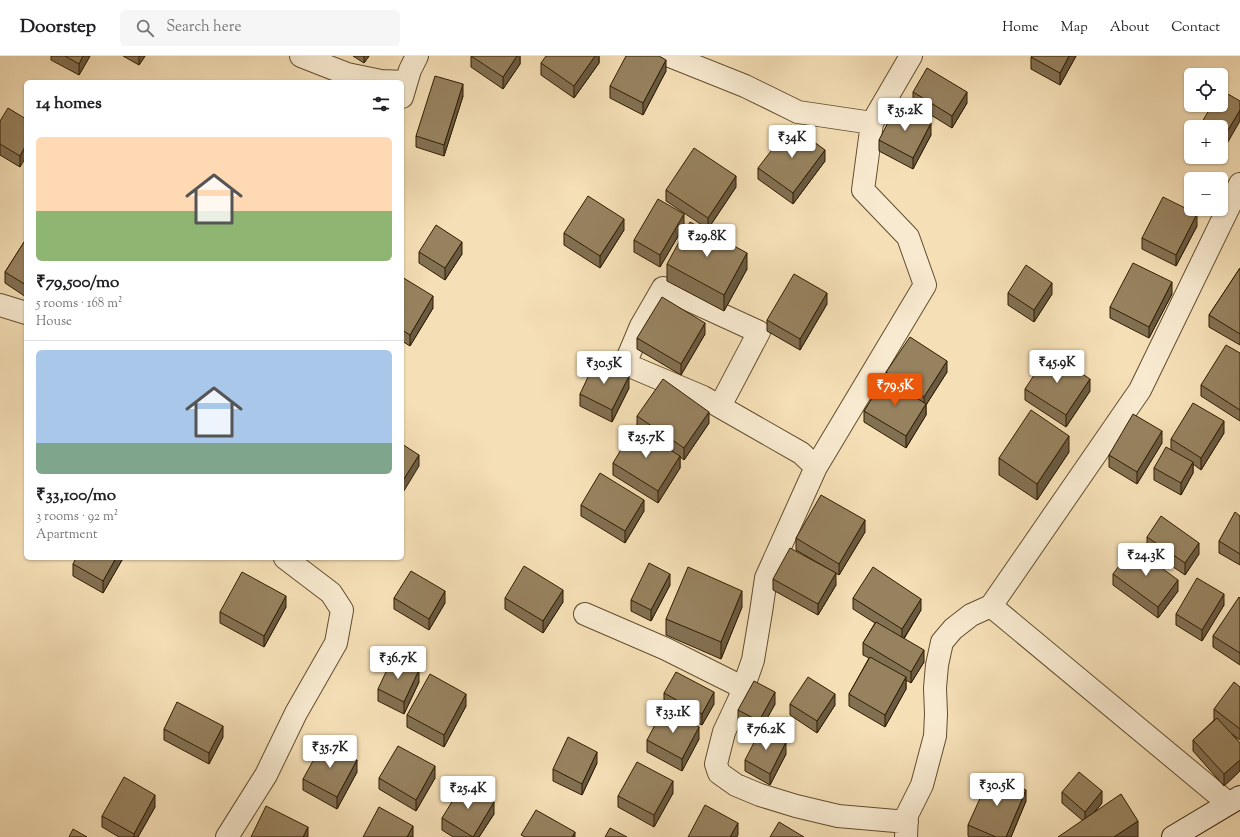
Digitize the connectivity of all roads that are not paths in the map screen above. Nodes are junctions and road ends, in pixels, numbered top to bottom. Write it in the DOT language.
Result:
graph roads {
  1 [pos="301,56"];
  2 [pos="417,56"];
  3 [pos="670,56"];
  4 [pos="911,56"];
  5 [pos="376,80"];
  6 [pos="404,89"];
  7 [pos="872,123"];
  8 [pos="1240,184"];
  9 [pos="0,305"];
  10 [pos="24,313"];
  11 [pos="720,406"];
  12 [pos="816,467"];
  13 [pos="288,560"];
  14 [pos="991,606"];
  15 [pos="586,614"];
  16 [pos="744,688"];
  17 [pos="1234,800"];
  18 [pos="907,829"];
  19 [pos="227,837"];
  20 [pos="1173,837"];
  1 -- 5 [label="street"];
  2 -- 6 [label="street"];
  3 -- 7 [label="street"];
  4 -- 7 [label="street"];
  7 -- 12 [label="street"];
  8 -- 14 [label="street"];
  9 -- 10 [label="street"];
  11 -- 11 [label="street"];
  11 -- 12 [label="street"];
  12 -- 16 [label="street"];
  13 -- 19 [label="street"];
  14 -- 17 [label="street"];
  14 -- 18 [label="street"];
  15 -- 16 [label="street"];
  16 -- 18 [label="street"];
  17 -- 20 [label="street"];
}
